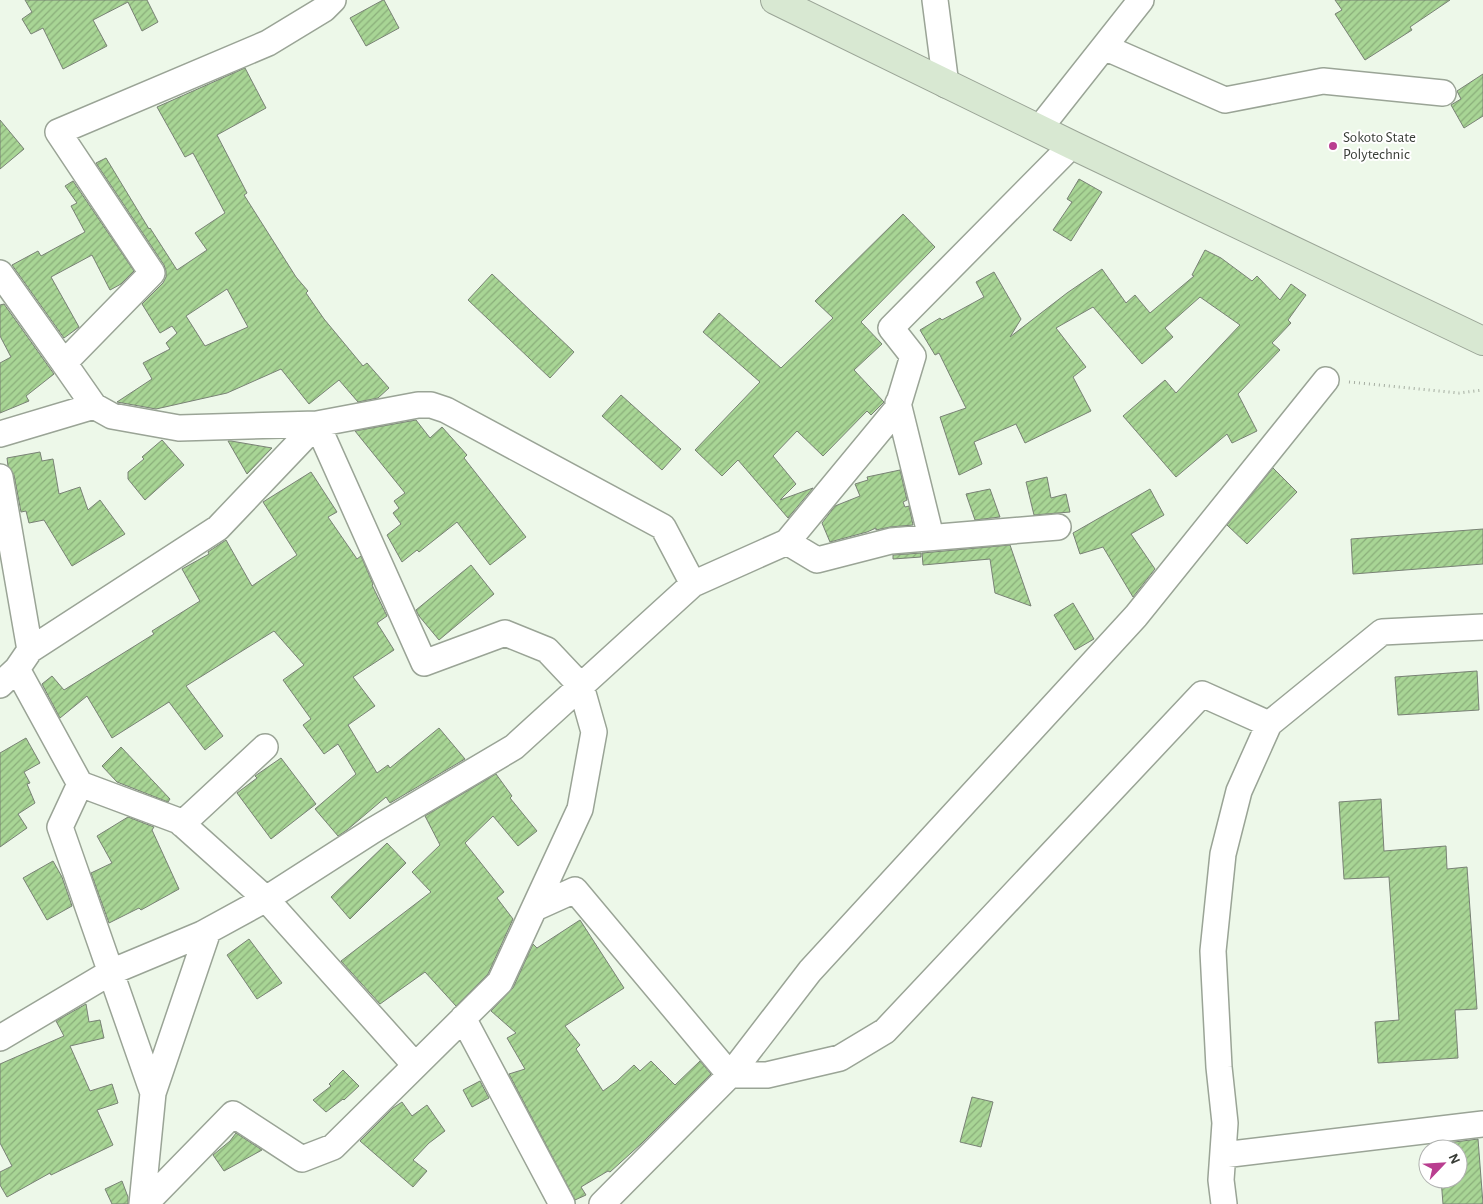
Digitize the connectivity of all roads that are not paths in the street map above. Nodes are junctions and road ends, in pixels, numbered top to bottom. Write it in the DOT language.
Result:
graph roads {
  1 [pos="333,0"];
  2 [pos="775,0"];
  3 [pos="935,0"];
  4 [pos="1141,0"];
  5 [pos="1104,47"];
  6 [pos="946,85"];
  7 [pos="1443,93"];
  8 [pos="1039,129"];
  9 [pos="1072,145"];
  10 [pos="0,273"];
  11 [pos="1483,341"];
  12 [pos="64,363"];
  13 [pos="1326,380"];
  14 [pos="898,403"];
  15 [pos="94,406"];
  16 [pos="317,424"];
  17 [pos="0,434"];
  18 [pos="0,477"];
  19 [pos="1058,527"];
  20 [pos="931,537"];
  21 [pos="787,542"];
  22 [pos="693,584"];
  23 [pos="1483,627"];
  24 [pos="16,668"];
  25 [pos="581,686"];
  26 [pos="1269,724"];
  27 [pos="265,747"];
  28 [pos="80,784"];
  29 [pos="182,824"];
  30 [pos="266,900"];
  31 [pos="535,908"];
  32 [pos="208,931"];
  33 [pos="111,972"];
  34 [pos="463,1018"];
  35 [pos="0,1038"];
  36 [pos="415,1065"];
  37 [pos="730,1075"];
  38 [pos="153,1093"];
  39 [pos="1483,1124"];
  40 [pos="1223,1154"];
  41 [pos="144,1204"];
  42 [pos="562,1204"];
  43 [pos="602,1204"];
  44 [pos="1224,1204"];
  1 -- 12 [label="street"];
  2 -- 6 [label="street"];
  3 -- 6 [label="street"];
  4 -- 5 [label="street"];
  5 -- 7 [label="street"];
  5 -- 8 [label="street"];
  6 -- 8 [label="street"];
  8 -- 9 [label="street"];
  9 -- 11 [label="street"];
  9 -- 14 [label="street"];
  10 -- 12 [label="street"];
  12 -- 15 [label="street"];
  13 -- 37 [label="street"];
  14 -- 20 [label="street"];
  14 -- 21 [label="street"];
  15 -- 16 [label="street"];
  15 -- 17 [label="street"];
  16 -- 22 [label="street"];
  16 -- 24 [label="street"];
  16 -- 25 [label="street"];
  18 -- 24 [label="street"];
  19 -- 20 [label="street"];
  20 -- 21 [label="street"];
  21 -- 22 [label="street"];
  22 -- 25 [label="street"];
  23 -- 26 [label="street"];
  24 -- 28 [label="street"];
  25 -- 30 [label="street"];
  25 -- 31 [label="street"];
  26 -- 37 [label="street"];
  26 -- 40 [label="street"];
  27 -- 29 [label="street"];
  28 -- 29 [label="street"];
  28 -- 33 [label="street"];
  29 -- 30 [label="street"];
  30 -- 32 [label="street"];
  30 -- 36 [label="street"];
  31 -- 34 [label="street"];
  31 -- 37 [label="street"];
  32 -- 33 [label="street"];
  32 -- 38 [label="street"];
  33 -- 35 [label="street"];
  33 -- 38 [label="street"];
  34 -- 36 [label="street"];
  34 -- 42 [label="street"];
  36 -- 41 [label="street"];
  37 -- 43 [label="street"];
  38 -- 41 [label="street"];
  39 -- 40 [label="street"];
  40 -- 44 [label="street"];
}
